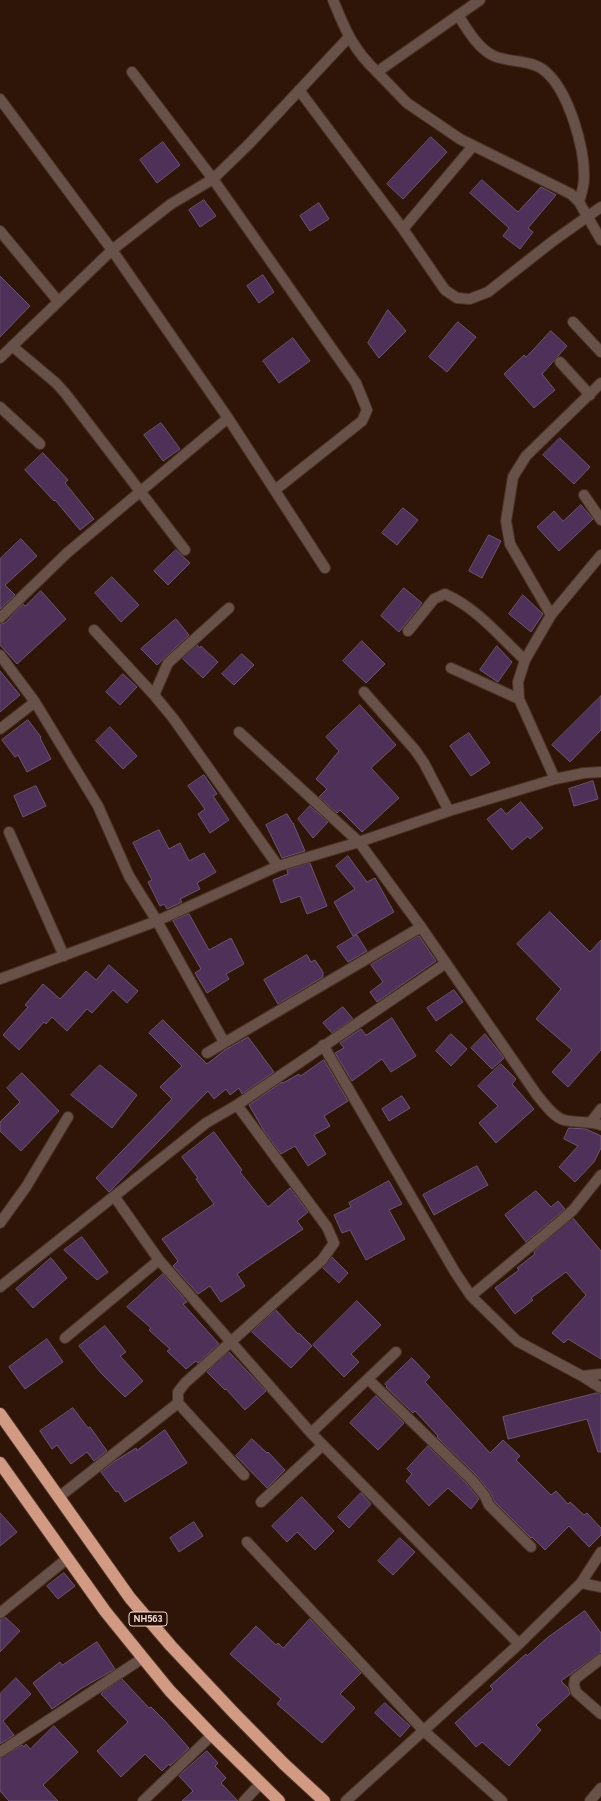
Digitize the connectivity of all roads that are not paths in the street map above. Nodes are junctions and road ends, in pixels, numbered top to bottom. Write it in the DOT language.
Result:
graph roads {
  1 [pos="333,0"];
  2 [pos="480,0"];
  3 [pos="458,15"];
  4 [pos="348,37"];
  5 [pos="132,72"];
  6 [pos="378,72"];
  7 [pos="299,90"];
  8 [pos="0,99"];
  9 [pos="473,146"];
  10 [pos="213,179"];
  11 [pos="579,202"];
  12 [pos="601,207"];
  13 [pos="586,218"];
  14 [pos="403,229"];
  15 [pos="0,231"];
  16 [pos="601,240"];
  17 [pos="112,250"];
  18 [pos="58,301"];
  19 [pos="573,322"];
  20 [pos="12,346"];
  21 [pos="601,352"];
  22 [pos="0,358"];
  23 [pos="560,362"];
  24 [pos="601,383"];
  25 [pos="590,394"];
  26 [pos="0,407"];
  27 [pos="228,418"];
  28 [pos="40,444"];
  29 [pos="275,490"];
  30 [pos="140,492"];
  31 [pos="584,495"];
  32 [pos="601,520"];
  33 [pos="185,550"];
  34 [pos="601,556"];
  35 [pos="325,568"];
  36 [pos="229,608"];
  37 [pos="551,615"];
  38 [pos="0,618"];
  39 [pos="94,630"];
  40 [pos="408,631"];
  41 [pos="0,656"];
  42 [pos="525,660"];
  43 [pos="451,668"];
  44 [pos="364,692"];
  45 [pos="154,695"];
  46 [pos="519,698"];
  47 [pos="35,702"];
  48 [pos="0,730"];
  49 [pos="239,732"];
  50 [pos="601,772"];
  51 [pos="555,779"];
  52 [pos="449,811"];
  53 [pos="9,832"];
  54 [pos="359,842"];
  55 [pos="278,866"];
  56 [pos="157,921"];
  57 [pos="421,927"];
  58 [pos="64,956"];
  59 [pos="446,963"];
  60 [pos="0,979"];
  61 [pos="224,1042"];
  62 [pos="323,1045"];
  63 [pos="207,1053"];
  64 [pos="237,1105"];
  65 [pos="601,1109"];
  66 [pos="68,1118"];
  67 [pos="596,1124"];
  68 [pos="601,1175"];
  69 [pos="114,1196"];
  70 [pos="0,1223"];
  71 [pos="159,1260"];
  72 [pos="0,1287"];
  73 [pos="471,1296"];
  74 [pos="65,1338"];
  75 [pos="232,1342"];
  76 [pos="396,1352"];
  77 [pos="601,1374"];
  78 [pos="582,1376"];
  79 [pos="368,1379"];
  80 [pos="601,1388"];
  81 [pos="178,1403"];
  82 [pos="0,1414"];
  83 [pos="311,1433"];
  84 [pos="322,1445"];
  85 [pos="0,1463"];
  86 [pos="244,1475"];
  87 [pos="59,1498"];
  88 [pos="261,1502"];
  89 [pos="247,1542"];
  90 [pos="531,1547"];
  91 [pos="601,1552"];
  92 [pos="68,1558"];
  93 [pos="581,1583"];
  94 [pos="601,1587"];
  95 [pos="0,1613"];
  96 [pos="519,1644"];
  97 [pos="143,1658"];
  98 [pos="601,1659"];
  99 [pos="601,1714"];
  100 [pos="424,1731"];
  101 [pos="212,1735"];
  102 [pos="0,1752"];
  103 [pos="261,1783"];
  104 [pos="601,1788"];
  105 [pos="143,1801"];
  106 [pos="244,1801"];
  107 [pos="279,1801"];
  108 [pos="324,1801"];
  109 [pos="346,1801"];
  110 [pos="502,1801"];
  111 [pos="590,1801"];
  1 -- 4 [label="street"];
  2 -- 3 [label="street"];
  3 -- 6 [label="street"];
  3 -- 11 [label="street"];
  4 -- 6 [label="street"];
  4 -- 7 [label="street"];
  5 -- 10 [label="street"];
  6 -- 9 [label="street"];
  7 -- 10 [label="street"];
  7 -- 14 [label="street"];
  8 -- 17 [label="street"];
  9 -- 11 [label="street"];
  9 -- 14 [label="street"];
  10 -- 17 [label="street"];
  10 -- 29 [label="street"];
  11 -- 13 [label="street"];
  12 -- 13 [label="street"];
  13 -- 14 [label="street"];
  13 -- 16 [label="street"];
  15 -- 18 [label="street"];
  17 -- 18 [label="street"];
  17 -- 27 [label="street"];
  18 -- 20 [label="street"];
  19 -- 21 [label="street"];
  20 -- 22 [label="street"];
  20 -- 30 [label="street"];
  23 -- 25 [label="street"];
  24 -- 25 [label="street"];
  25 -- 37 [label="street"];
  26 -- 28 [label="street"];
  27 -- 29 [label="street"];
  27 -- 30 [label="street"];
  29 -- 35 [label="street"];
  30 -- 33 [label="street"];
  30 -- 38 [label="street"];
  31 -- 32 [label="street"];
  34 -- 37 [label="street"];
  36 -- 45 [label="street"];
  37 -- 42 [label="street"];
  39 -- 45 [label="street"];
  40 -- 42 [label="street"];
  41 -- 47 [label="street"];
  42 -- 46 [label="street"];
  43 -- 46 [label="street"];
  44 -- 52 [label="street"];
  45 -- 55 [label="street"];
  46 -- 51 [label="street"];
  47 -- 48 [label="street"];
  47 -- 56 [label="street"];
  49 -- 54 [label="street"];
  50 -- 51 [label="street"];
  51 -- 52 [label="street"];
  52 -- 54 [label="street"];
  53 -- 58 [label="street"];
  54 -- 55 [label="street"];
  54 -- 57 [label="street"];
  55 -- 56 [label="street"];
  56 -- 58 [label="street"];
  56 -- 61 [label="street"];
  57 -- 59 [label="street"];
  57 -- 61 [label="street"];
  58 -- 60 [label="street"];
  59 -- 62 [label="street"];
  59 -- 67 [label="street"];
  61 -- 63 [label="street"];
  62 -- 64 [label="street"];
  62 -- 73 [label="street"];
  64 -- 69 [label="street"];
  64 -- 75 [label="street"];
  65 -- 67 [label="street"];
  66 -- 70 [label="street"];
  68 -- 73 [label="street"];
  69 -- 71 [label="street"];
  69 -- 72 [label="street"];
  71 -- 74 [label="street"];
  71 -- 75 [label="street"];
  73 -- 78 [label="street"];
  75 -- 81 [label="street"];
  75 -- 83 [label="street"];
  76 -- 79 [label="street"];
  77 -- 78 [label="street"];
  78 -- 80 [label="street"];
  79 -- 83 [label="street"];
  79 -- 90 [label="street"];
  81 -- 86 [label="street"];
  81 -- 87 [label="street"];
  82 -- 87 [label="highway, NH563"];
  83 -- 84 [label="street"];
  84 -- 88 [label="street"];
  84 -- 96 [label="street"];
  85 -- 92 [label="highway, NH563"];
  87 -- 108 [label="highway, NH563"];
  89 -- 100 [label="street"];
  91 -- 93 [label="street"];
  92 -- 95 [label="street"];
  92 -- 97 [label="highway, NH563"];
  93 -- 94 [label="street"];
  93 -- 96 [label="street"];
  96 -- 100 [label="street"];
  97 -- 101 [label="highway, NH563"];
  97 -- 102 [label="street"];
  98 -- 99 [label="street"];
  100 -- 109 [label="street"];
  100 -- 110 [label="street"];
  101 -- 103 [label="highway, NH563"];
  101 -- 105 [label="street"];
  103 -- 106 [label="street"];
  103 -- 107 [label="highway, NH563"];
  104 -- 111 [label="street"];
}
